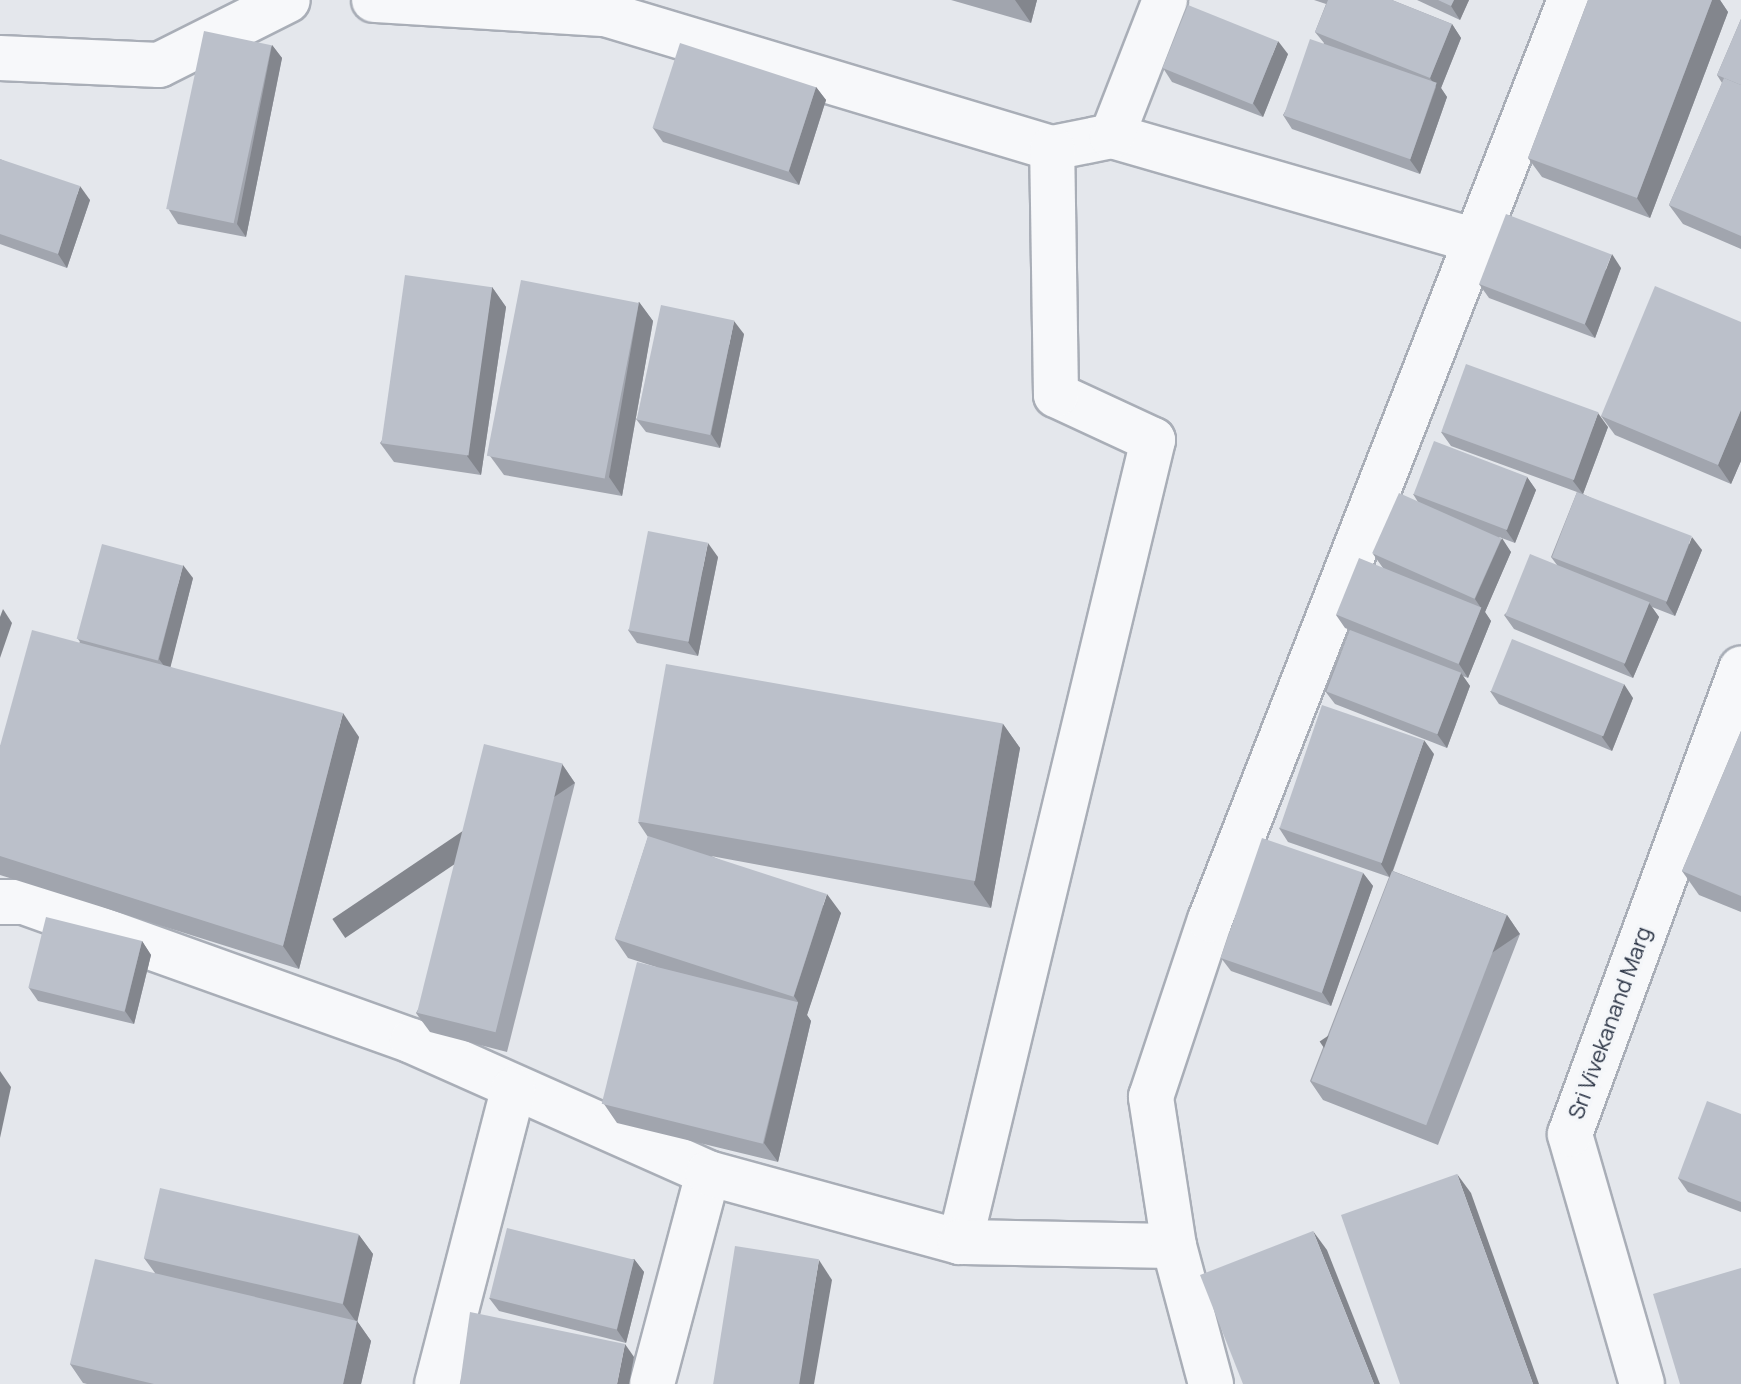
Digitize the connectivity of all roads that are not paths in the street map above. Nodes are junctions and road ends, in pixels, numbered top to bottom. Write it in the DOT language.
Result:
graph roads {
  1 [pos="288,0"];
  2 [pos="374,0"];
  3 [pos="1165,0"];
  4 [pos="1570,0"];
  5 [pos="0,58"];
  6 [pos="1112,136"];
  7 [pos="1052,148"];
  8 [pos="1476,241"];
  9 [pos="1741,668"];
  10 [pos="0,902"];
  11 [pos="513,1090"];
  12 [pos="708,1173"];
  13 [pos="960,1242"];
  14 [pos="1174,1246"];
  15 [pos="437,1384"];
  16 [pos="652,1384"];
  17 [pos="1211,1384"];
  18 [pos="1642,1384"];
  1 -- 5 [label="street"];
  2 -- 7 [label="street"];
  3 -- 6 [label="street"];
  4 -- 8 [label="street"];
  6 -- 7 [label="street"];
  6 -- 8 [label="street"];
  7 -- 13 [label="street"];
  8 -- 14 [label="street"];
  9 -- 18 [label="street, Sri Vivekanand Marg"];
  10 -- 11 [label="street"];
  11 -- 12 [label="street"];
  11 -- 15 [label="street"];
  12 -- 13 [label="street"];
  12 -- 16 [label="street"];
  13 -- 14 [label="street"];
  14 -- 17 [label="street"];
}
